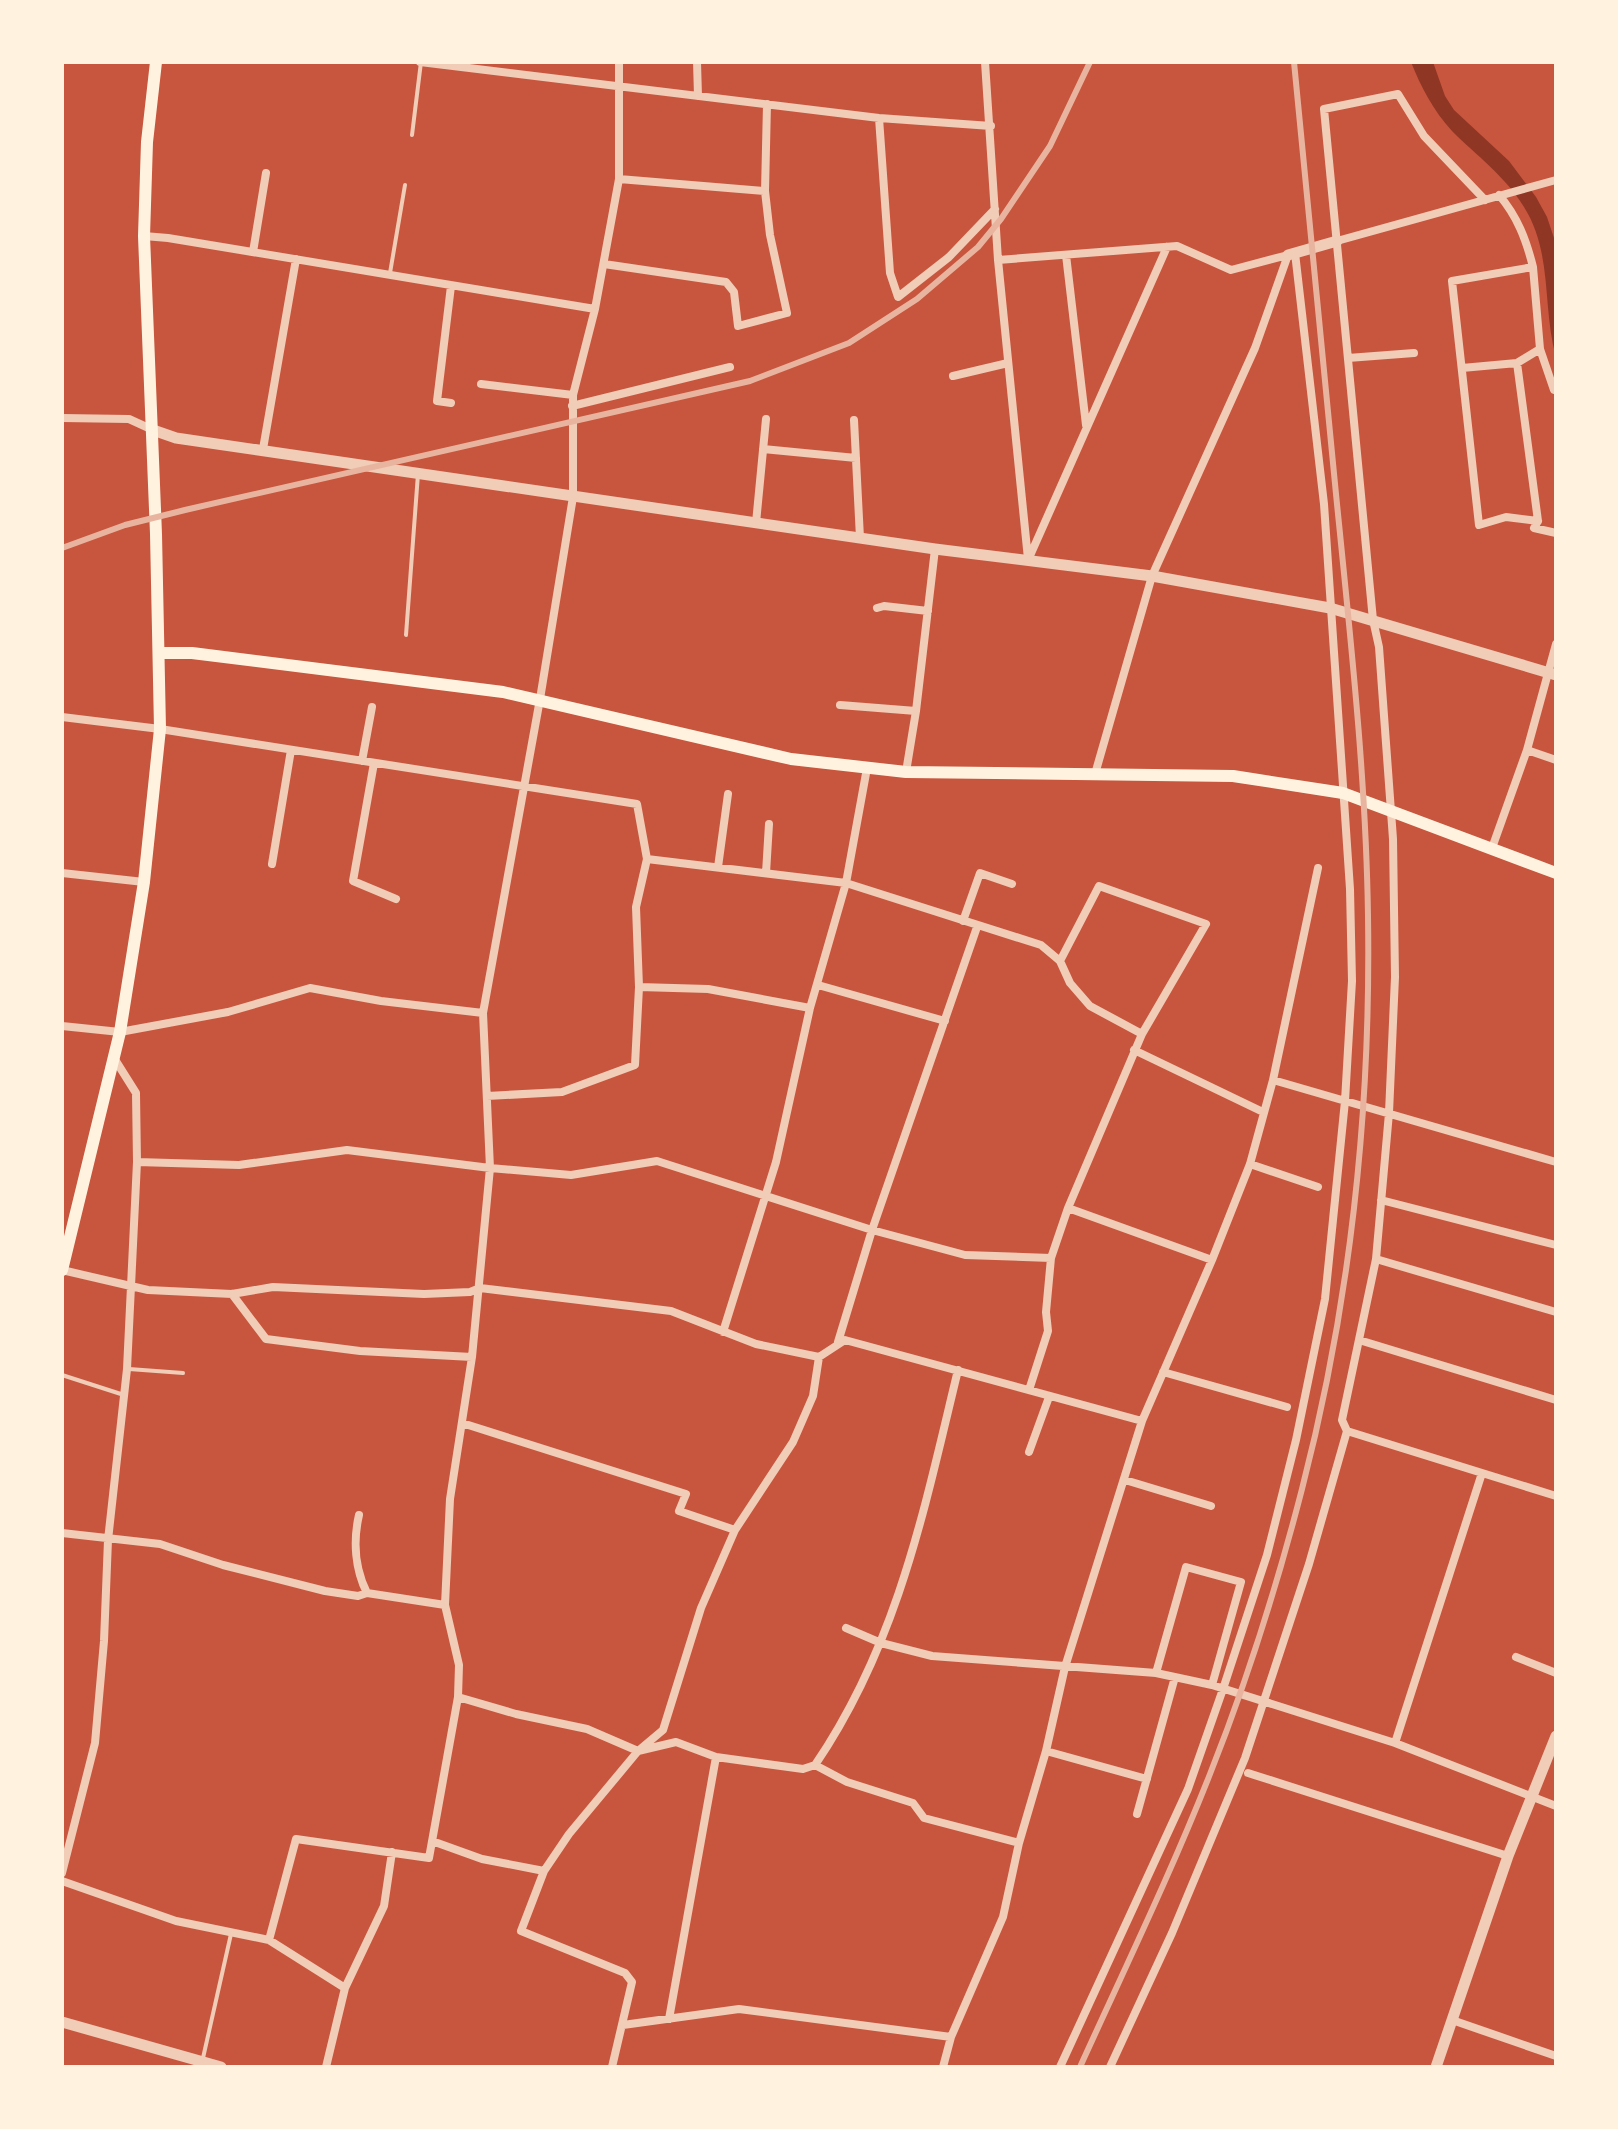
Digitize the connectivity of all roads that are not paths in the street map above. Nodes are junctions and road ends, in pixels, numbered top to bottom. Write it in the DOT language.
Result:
graph roads {
  1 [pos="156,62"];
  2 [pos="420,62"];
  3 [pos="619,62"];
  4 [pos="697,62"];
  5 [pos="985,62"];
  6 [pos="454,64"];
  7 [pos="619,86"];
  8 [pos="698,96"];
  9 [pos="767,104"];
  10 [pos="879,118"];
  11 [pos="991,126"];
  12 [pos="412,135"];
  13 [pos="266,173"];
  14 [pos="619,179"];
  15 [pos="1551,181"];
  16 [pos="405,185"];
  17 [pos="765,191"];
  18 [pos="1501,194"];
  19 [pos="1485,200"];
  20 [pos="995,209"];
  21 [pos="144,236"];
  22 [pos="1337,241"];
  23 [pos="1167,247"];
  24 [pos="253,252"];
  25 [pos="1291,254"];
  26 [pos="1066,255"];
  27 [pos="296,259"];
  28 [pos="998,260"];
  29 [pos="604,264"];
  30 [pos="1533,267"];
  31 [pos="390,276"];
  32 [pos="451,286"];
  33 [pos="595,309"];
  34 [pos="1540,349"];
  35 [pos="1414,353"];
  36 [pos="1348,358"];
  37 [pos="1008,363"];
  38 [pos="1517,363"];
  39 [pos="730,367"];
  40 [pos="1462,368"];
  41 [pos="953,376"];
  42 [pos="481,384"];
  43 [pos="1554,390"];
  44 [pos="573,395"];
  45 [pos="451,403"];
  46 [pos="572,406"];
  47 [pos="62,418"];
  48 [pos="766,419"];
  49 [pos="854,420"];
  50 [pos="1086,428"];
  51 [pos="153,430"];
  52 [pos="263,449"];
  53 [pos="763,449"];
  54 [pos="856,458"];
  55 [pos="419,472"];
  56 [pos="573,497"];
  57 [pos="1538,521"];
  58 [pos="756,523"];
  59 [pos="1556,533"];
  60 [pos="860,538"];
  61 [pos="935,549"];
  62 [pos="1028,559"];
  63 [pos="1152,576"];
  64 [pos="877,608"];
  65 [pos="1330,608"];
  66 [pos="928,611"];
  67 [pos="1373,620"];
  68 [pos="406,635"];
  69 [pos="1556,644"];
  70 [pos="159,653"];
  71 [pos="1552,674"];
  72 [pos="540,699"];
  73 [pos="840,705"];
  74 [pos="372,707"];
  75 [pos="916,711"];
  76 [pos="62,717"];
  77 [pos="160,729"];
  78 [pos="291,750"];
  79 [pos="1527,750"];
  80 [pos="1556,760"];
  81 [pos="362,761"];
  82 [pos="374,763"];
  83 [pos="867,768"];
  84 [pos="906,772"];
  85 [pos="1095,774"];
  86 [pos="523,786"];
  87 [pos="1343,793"];
  88 [pos="728,794"];
  89 [pos="1392,811"];
  90 [pos="769,824"];
  91 [pos="1492,848"];
  92 [pos="647,859"];
  93 [pos="272,864"];
  94 [pos="718,867"];
  95 [pos="1318,868"];
  96 [pos="62,873"];
  97 [pos="766,873"];
  98 [pos="1556,873"];
  99 [pos="144,882"];
  100 [pos="846,883"];
  101 [pos="1012,884"];
  102 [pos="396,899"];
  103 [pos="963,921"];
  104 [pos="977,927"];
  105 [pos="1060,961"];
  106 [pos="818,985"];
  107 [pos="639,987"];
  108 [pos="810,1008"];
  109 [pos="483,1013"];
  110 [pos="945,1021"];
  111 [pos="62,1026"];
  112 [pos="120,1032"];
  113 [pos="1142,1034"];
  114 [pos="1134,1050"];
  115 [pos="113,1057"];
  116 [pos="1273,1080"];
  117 [pos="487,1096"];
  118 [pos="1345,1101"];
  119 [pos="1263,1112"];
  120 [pos="1389,1113"];
  121 [pos="137,1162"];
  122 [pos="1556,1162"];
  123 [pos="1250,1164"];
  124 [pos="490,1168"];
  125 [pos="1318,1187"];
  126 [pos="764,1196"];
  127 [pos="1381,1200"];
  128 [pos="1068,1208"];
  129 [pos="872,1230"];
  130 [pos="1556,1245"];
  131 [pos="1051,1258"];
  132 [pos="1376,1259"];
  133 [pos="1212,1260"];
  134 [pos="62,1270"];
  135 [pos="131,1287"];
  136 [pos="480,1288"];
  137 [pos="232,1294"];
  138 [pos="1556,1312"];
  139 [pos="723,1332"];
  140 [pos="1359,1340"];
  141 [pos="838,1342"];
  142 [pos="472,1357"];
  143 [pos="819,1357"];
  144 [pos="127,1369"];
  145 [pos="958,1370"];
  146 [pos="1163,1372"];
  147 [pos="183,1373"];
  148 [pos="62,1375"];
  149 [pos="1029,1390"];
  150 [pos="124,1395"];
  151 [pos="1049,1397"];
  152 [pos="1556,1400"];
  153 [pos="1287,1407"];
  154 [pos="1142,1421"];
  155 [pos="462,1423"];
  156 [pos="1347,1431"];
  157 [pos="1029,1452"];
  158 [pos="1482,1473"];
  159 [pos="1125,1480"];
  160 [pos="1556,1496"];
  161 [pos="1211,1506"];
  162 [pos="359,1515"];
  163 [pos="735,1530"];
  164 [pos="62,1533"];
  165 [pos="108,1540"];
  166 [pos="367,1593"];
  167 [pos="445,1605"];
  168 [pos="846,1628"];
  169 [pos="881,1643"];
  170 [pos="1516,1657"];
  171 [pos="1065,1667"];
  172 [pos="1156,1673"];
  173 [pos="1556,1673"];
  174 [pos="1175,1677"];
  175 [pos="1212,1685"];
  176 [pos="1223,1689"];
  177 [pos="458,1697"];
  178 [pos="1263,1702"];
  179 [pos="1556,1736"];
  180 [pos="1395,1743"];
  181 [pos="638,1751"];
  182 [pos="1046,1751"];
  183 [pos="716,1757"];
  184 [pos="815,1765"];
  185 [pos="1248,1773"];
  186 [pos="1147,1779"];
  187 [pos="1530,1796"];
  188 [pos="1556,1806"];
  189 [pos="1137,1814"];
  190 [pos="432,1841"];
  191 [pos="1019,1843"];
  192 [pos="392,1852"];
  193 [pos="64,1855"];
  194 [pos="1508,1856"];
  195 [pos="544,1871"];
  196 [pos="62,1873"];
  197 [pos="62,1881"];
  198 [pos="231,1933"];
  199 [pos="269,1940"];
  200 [pos="345,1988"];
  201 [pos="669,2019"];
  202 [pos="1452,2020"];
  203 [pos="62,2022"];
  204 [pos="623,2025"];
  205 [pos="951,2037"];
  206 [pos="1556,2056"];
  207 [pos="203,2061"];
  208 [pos="221,2067"];
  209 [pos="326,2067"];
  210 [pos="612,2067"];
  211 [pos="943,2067"];
  212 [pos="1060,2067"];
  213 [pos="1110,2067"];
  214 [pos="1436,2067"];
  1 -- 21 [label="main road"];
  2 -- 6 [label="street"];
  2 -- 12 [label="lane"];
  3 -- 7 [label="street"];
  4 -- 8 [label="street"];
  5 -- 11 [label="street"];
  6 -- 7 [label="street"];
  7 -- 8 [label="street"];
  7 -- 14 [label="street"];
  8 -- 9 [label="street"];
  9 -- 10 [label="street"];
  9 -- 17 [label="street"];
  10 -- 11 [label="street"];
  10 -- 20 [label="street"];
  11 -- 20 [label="street"];
  13 -- 24 [label="street"];
  14 -- 17 [label="street"];
  14 -- 29 [label="street"];
  15 -- 18 [label="street"];
  16 -- 31 [label="lane"];
  17 -- 29 [label="street"];
  18 -- 19 [label="street"];
  18 -- 30 [label="street"];
  19 -- 22 [label="street"];
  19 -- 22 [label="street"];
  20 -- 28 [label="street"];
  21 -- 24 [label="street"];
  21 -- 51 [label="main road"];
  22 -- 25 [label="street"];
  22 -- 36 [label="street"];
  23 -- 25 [label="street"];
  23 -- 26 [label="street"];
  23 -- 50 [label="street"];
  24 -- 27 [label="street"];
  25 -- 63 [label="street"];
  25 -- 65 [label="street"];
  26 -- 28 [label="street"];
  26 -- 50 [label="street"];
  27 -- 31 [label="street"];
  27 -- 52 [label="street"];
  28 -- 37 [label="street"];
  29 -- 33 [label="street"];
  30 -- 34 [label="street"];
  30 -- 40 [label="street"];
  31 -- 32 [label="street"];
  32 -- 33 [label="street"];
  32 -- 45 [label="street"];
  33 -- 44 [label="street"];
  34 -- 38 [label="street"];
  34 -- 43 [label="street"];
  35 -- 36 [label="street"];
  36 -- 67 [label="street"];
  37 -- 41 [label="street"];
  37 -- 62 [label="street"];
  38 -- 40 [label="street"];
  38 -- 57 [label="street"];
  39 -- 46 [label="street"];
  40 -- 57 [label="street"];
  42 -- 44 [label="street"];
  44 -- 46 [label="street"];
  46 -- 56 [label="street"];
  47 -- 51 [label="street"];
  48 -- 53 [label="street"];
  49 -- 54 [label="street"];
  50 -- 62 [label="street"];
  51 -- 52 [label="street"];
  51 -- 70 [label="main road"];
  52 -- 55 [label="street"];
  53 -- 54 [label="street"];
  53 -- 58 [label="street"];
  54 -- 60 [label="street"];
  55 -- 56 [label="street"];
  55 -- 68 [label="lane"];
  56 -- 58 [label="street"];
  56 -- 72 [label="street"];
  57 -- 59 [label="street"];
  58 -- 60 [label="street"];
  60 -- 61 [label="street"];
  61 -- 62 [label="street"];
  61 -- 66 [label="street"];
  62 -- 63 [label="street"];
  63 -- 65 [label="street"];
  63 -- 85 [label="street"];
  64 -- 66 [label="street"];
  65 -- 67 [label="street"];
  65 -- 87 [label="street"];
  66 -- 75 [label="street"];
  67 -- 71 [label="street"];
  67 -- 89 [label="street"];
  69 -- 71 [label="street"];
  70 -- 72 [label="main road"];
  70 -- 77 [label="main road"];
  71 -- 79 [label="street"];
  72 -- 83 [label="main road"];
  72 -- 86 [label="street"];
  73 -- 75 [label="street"];
  74 -- 81 [label="street"];
  75 -- 84 [label="street"];
  76 -- 77 [label="street"];
  77 -- 78 [label="street"];
  77 -- 99 [label="main road"];
  78 -- 81 [label="street"];
  78 -- 93 [label="street"];
  79 -- 80 [label="street"];
  79 -- 91 [label="street"];
  81 -- 82 [label="street"];
  82 -- 86 [label="street"];
  82 -- 102 [label="street"];
  83 -- 84 [label="main road"];
  83 -- 100 [label="street"];
  84 -- 85 [label="main road"];
  85 -- 87 [label="main road"];
  86 -- 92 [label="street"];
  86 -- 109 [label="street"];
  87 -- 89 [label="main road"];
  87 -- 118 [label="street"];
  88 -- 94 [label="street"];
  89 -- 91 [label="main road"];
  89 -- 120 [label="street"];
  90 -- 97 [label="street"];
  91 -- 98 [label="main road"];
  92 -- 94 [label="street"];
  92 -- 107 [label="street"];
  94 -- 97 [label="street"];
  95 -- 116 [label="street"];
  96 -- 99 [label="street"];
  97 -- 100 [label="street"];
  99 -- 112 [label="main road"];
  100 -- 103 [label="street"];
  100 -- 106 [label="street"];
  101 -- 103 [label="street"];
  103 -- 104 [label="street"];
  104 -- 105 [label="street"];
  104 -- 110 [label="street"];
  105 -- 113 [label="street"];
  105 -- 113 [label="street"];
  106 -- 108 [label="street"];
  106 -- 110 [label="street"];
  107 -- 108 [label="street"];
  107 -- 117 [label="street"];
  108 -- 126 [label="street"];
  109 -- 112 [label="street"];
  109 -- 117 [label="street"];
  110 -- 129 [label="street"];
  111 -- 112 [label="street"];
  112 -- 115 [label="main road"];
  113 -- 114 [label="street"];
  114 -- 119 [label="street"];
  114 -- 128 [label="street"];
  115 -- 121 [label="street"];
  115 -- 134 [label="main road"];
  116 -- 118 [label="street"];
  116 -- 119 [label="street"];
  117 -- 124 [label="street"];
  118 -- 120 [label="street"];
  118 -- 176 [label="street"];
  119 -- 123 [label="street"];
  120 -- 122 [label="street"];
  120 -- 127 [label="street"];
  121 -- 124 [label="street"];
  121 -- 135 [label="street"];
  123 -- 125 [label="street"];
  123 -- 133 [label="street"];
  124 -- 126 [label="street"];
  124 -- 136 [label="street"];
  126 -- 129 [label="street"];
  126 -- 139 [label="street"];
  127 -- 130 [label="street"];
  127 -- 132 [label="street"];
  128 -- 131 [label="street"];
  128 -- 133 [label="street"];
  129 -- 131 [label="street"];
  129 -- 141 [label="street"];
  131 -- 149 [label="street"];
  132 -- 138 [label="street"];
  132 -- 140 [label="street"];
  133 -- 146 [label="street"];
  134 -- 135 [label="street"];
  135 -- 137 [label="street"];
  135 -- 144 [label="street"];
  136 -- 137 [label="street"];
  136 -- 139 [label="street"];
  136 -- 142 [label="street"];
  137 -- 142 [label="street"];
  139 -- 143 [label="street"];
  140 -- 152 [label="street"];
  140 -- 156 [label="street"];
  141 -- 143 [label="street"];
  141 -- 145 [label="street"];
  142 -- 155 [label="street"];
  143 -- 163 [label="street"];
  144 -- 147 [label="lane"];
  144 -- 150 [label="street"];
  145 -- 149 [label="street"];
  145 -- 169 [label="street"];
  146 -- 153 [label="street"];
  146 -- 154 [label="street"];
  148 -- 150 [label="lane"];
  149 -- 151 [label="street"];
  150 -- 165 [label="street"];
  151 -- 154 [label="street"];
  151 -- 157 [label="street"];
  154 -- 159 [label="street"];
  155 -- 163 [label="street"];
  155 -- 167 [label="street"];
  156 -- 158 [label="street"];
  156 -- 178 [label="street"];
  158 -- 160 [label="street"];
  158 -- 180 [label="street"];
  159 -- 161 [label="street"];
  159 -- 171 [label="street"];
  162 -- 166 [label="street"];
  163 -- 181 [label="street"];
  164 -- 165 [label="street"];
  165 -- 166 [label="street"];
  165 -- 193 [label="street"];
  166 -- 167 [label="street"];
  167 -- 177 [label="street"];
  168 -- 169 [label="street"];
  169 -- 171 [label="street"];
  169 -- 184 [label="street"];
  170 -- 173 [label="street"];
  171 -- 172 [label="street"];
  171 -- 182 [label="street"];
  172 -- 174 [label="street"];
  172 -- 175 [label="street"];
  174 -- 175 [label="street"];
  174 -- 186 [label="street"];
  175 -- 176 [label="street"];
  176 -- 178 [label="street"];
  176 -- 212 [label="street"];
  177 -- 181 [label="street"];
  177 -- 190 [label="street"];
  178 -- 180 [label="street"];
  178 -- 213 [label="street"];
  179 -- 187 [label="street"];
  180 -- 187 [label="street"];
  181 -- 183 [label="street"];
  181 -- 195 [label="street"];
  182 -- 186 [label="street"];
  182 -- 191 [label="street"];
  183 -- 184 [label="street"];
  183 -- 201 [label="street"];
  184 -- 191 [label="street"];
  185 -- 194 [label="street"];
  186 -- 189 [label="street"];
  187 -- 188 [label="street"];
  187 -- 194 [label="street"];
  190 -- 192 [label="street"];
  190 -- 195 [label="street"];
  191 -- 205 [label="street"];
  192 -- 199 [label="street"];
  192 -- 200 [label="street"];
  193 -- 196 [label="street"];
  194 -- 202 [label="street"];
  195 -- 204 [label="street"];
  197 -- 198 [label="street"];
  198 -- 199 [label="street"];
  198 -- 207 [label="lane"];
  199 -- 200 [label="street"];
  200 -- 209 [label="street"];
  201 -- 204 [label="street"];
  201 -- 205 [label="street"];
  202 -- 206 [label="street"];
  202 -- 214 [label="street"];
  203 -- 207 [label="street"];
  204 -- 210 [label="street"];
  205 -- 211 [label="street"];
  207 -- 208 [label="street"];
}
